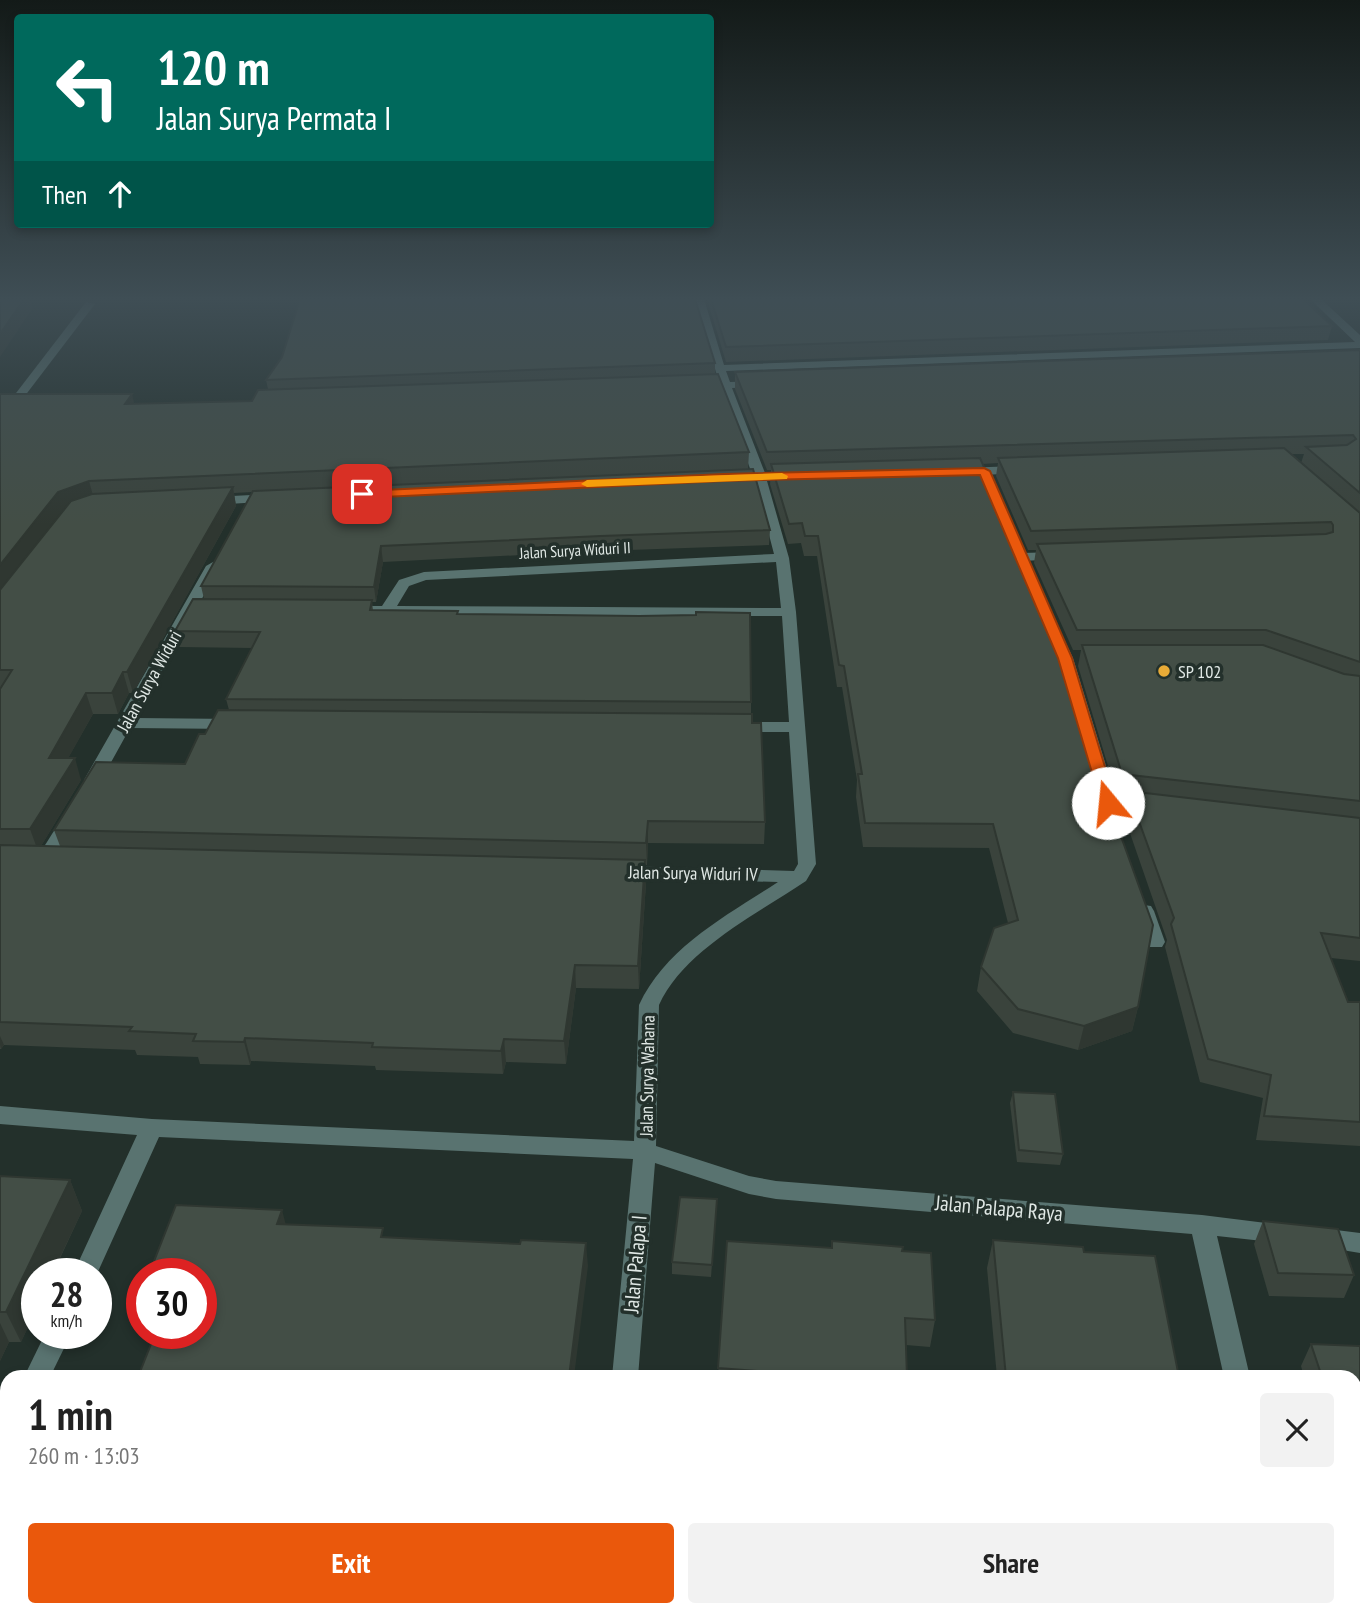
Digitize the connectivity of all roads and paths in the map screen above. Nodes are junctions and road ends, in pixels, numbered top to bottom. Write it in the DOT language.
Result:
graph roads {
  1 [pos="41,374"];
  2 [pos="722,374"];
  3 [pos="766,383"];
  4 [pos="725,385"];
  5 [pos="684,387"];
  6 [pos="0,398"];
  7 [pos="1039,469"];
  8 [pos="943,472"];
  9 [pos="806,476"];
  10 [pos="760,477"];
  11 [pos="724,478"];
  12 [pos="292,497"];
  13 [pos="198,501"];
  14 [pos="223,547"];
  15 [pos="1076,555"];
  16 [pos="1022,557"];
  17 [pos="782,558"];
  18 [pos="330,610"];
  19 [pos="386,611"];
  20 [pos="789,612"];
  21 [pos="1049,620"];
  22 [pos="127,723"];
  23 [pos="251,724"];
  24 [pos="720,727"];
  25 [pos="797,727"];
  26 [pos="1117,829"];
  27 [pos="22,860"];
  28 [pos="44,861"];
  29 [pos="72,862"];
  30 [pos="609,872"];
  31 [pos="799,877"];
  32 [pos="1138,892"];
  33 [pos="1155,942"];
  34 [pos="0,1115"];
  35 [pos="152,1128"];
  36 [pos="645,1151"];
  37 [pos="1202,1225"];
  38 [pos="1360,1243"];
  39 [pos="92,1258"];
  40 [pos="51,1349"];
  41 [pos="40,1370"];
  42 [pos="626,1370"];
  43 [pos="1235,1370"];
  1 -- 6 [label="street"];
  2 -- 4 [label="street"];
  3 -- 4 [label="street"];
  4 -- 5 [label="street"];
  4 -- 10 [label="street"];
  7 -- 8 [label="street"];
  9 -- 10 [label="street"];
  10 -- 11 [label="street"];
  10 -- 17 [label="street"];
  12 -- 13 [label="street"];
  14 -- 22 [label="street, Jalan Surya Widuri"];
  15 -- 16 [label="street"];
  17 -- 19 [label="street, Jalan Surya Widuri II"];
  17 -- 20 [label="street"];
  18 -- 19 [label="street"];
  19 -- 20 [label="street"];
  20 -- 25 [label="street"];
  21 -- 26 [label="street"];
  22 -- 23 [label="street"];
  22 -- 28 [label="street, Jalan Surya Widuri"];
  24 -- 25 [label="street"];
  25 -- 31 [label="street"];
  27 -- 28 [label="street"];
  28 -- 29 [label="street"];
  30 -- 31 [label="street, Jalan Surya Widuri IV"];
  31 -- 36 [label="street, Jalan Surya Wahana"];
  32 -- 33 [label="street"];
  34 -- 35 [label="street, Jalan Surya Wahana"];
  35 -- 36 [label="street, Jalan Surya Wahana"];
  35 -- 39 [label="street"];
  36 -- 37 [label="street, Jalan Palapa Raya"];
  36 -- 42 [label="street, Jalan Palapa I"];
  37 -- 38 [label="street, Jalan Palapa Raya"];
  37 -- 43 [label="street"];
  40 -- 41 [label="street"];
}
